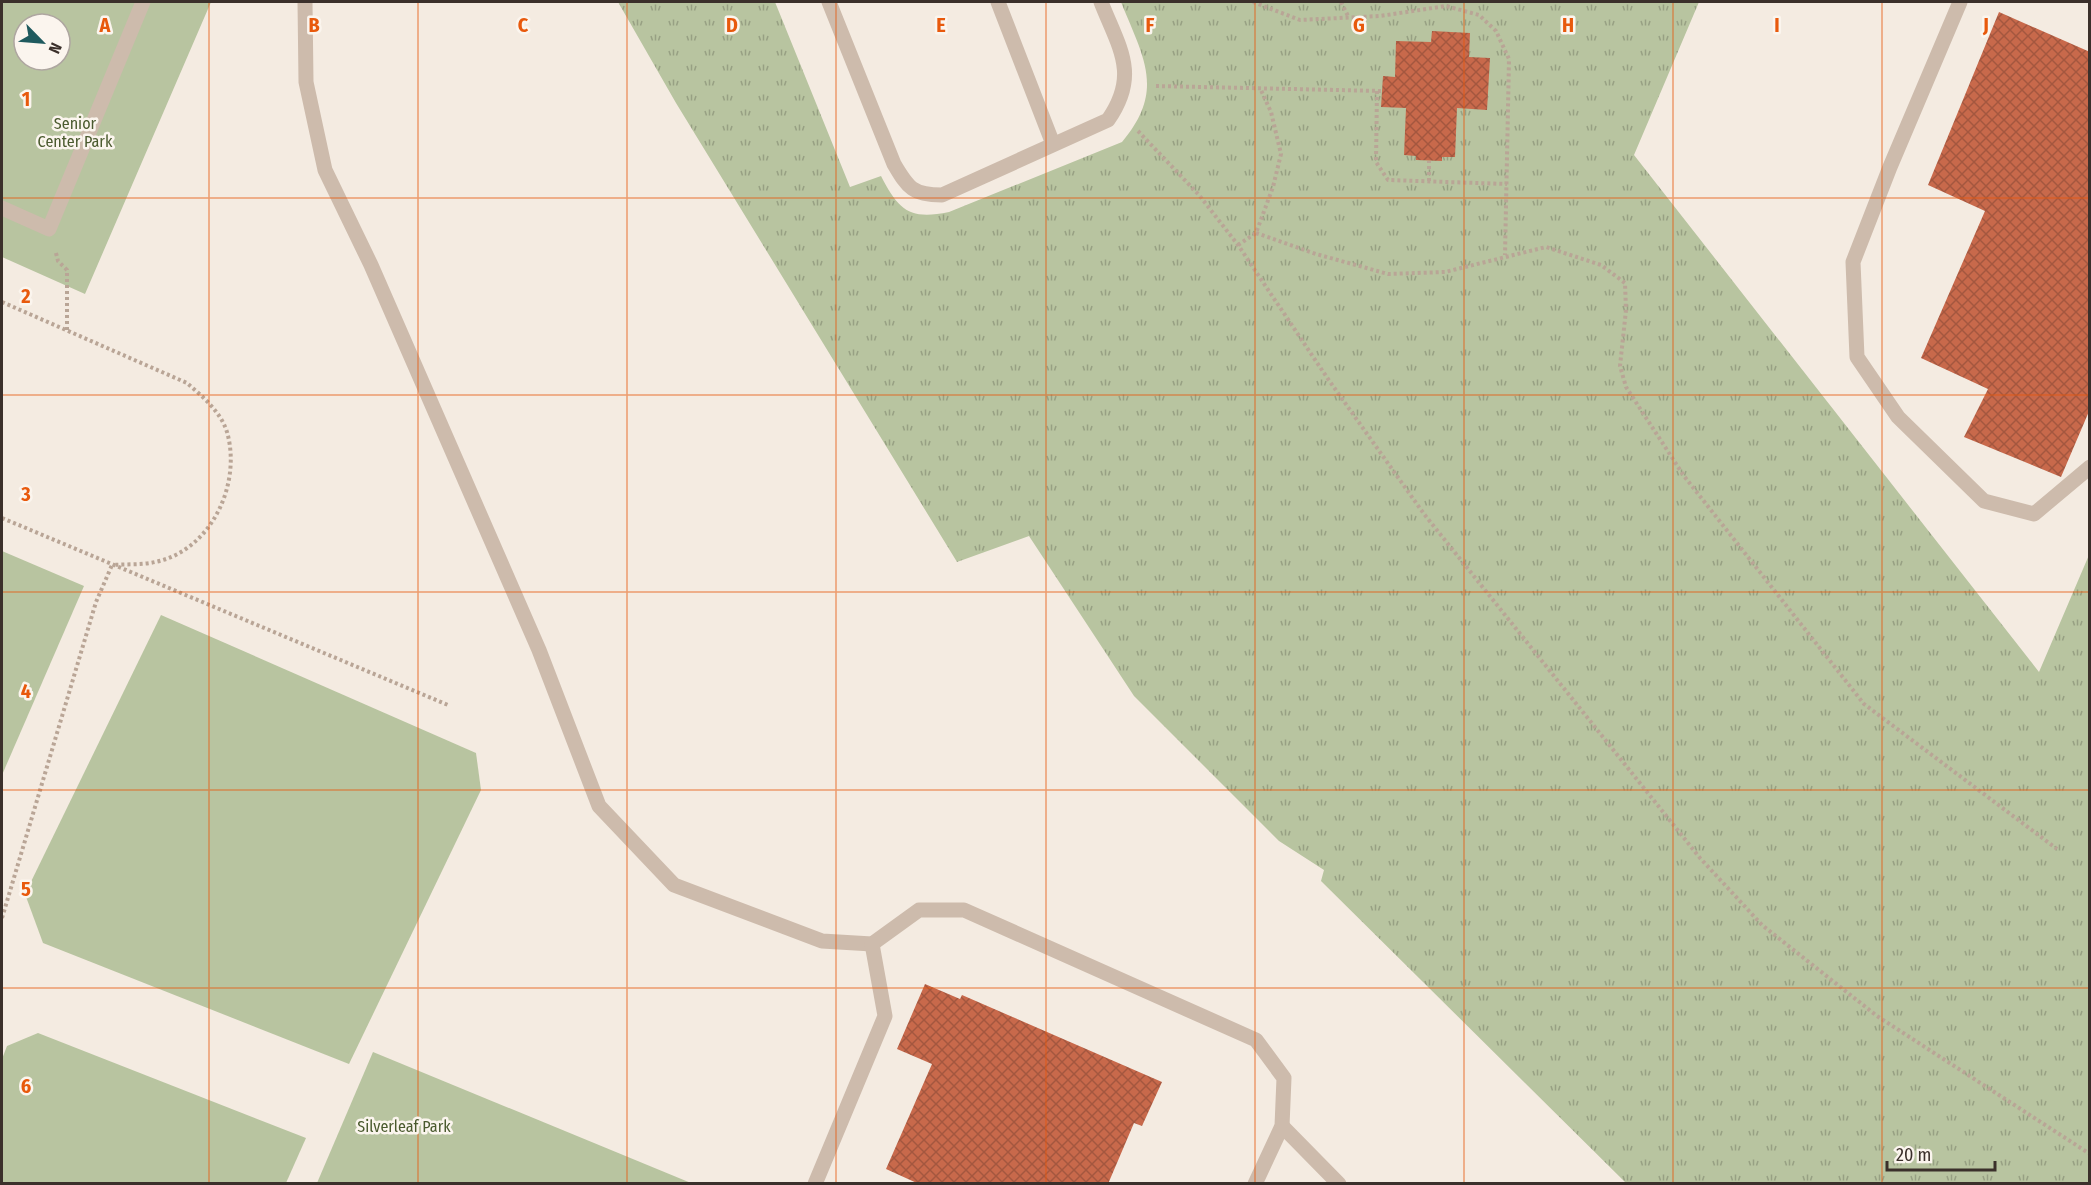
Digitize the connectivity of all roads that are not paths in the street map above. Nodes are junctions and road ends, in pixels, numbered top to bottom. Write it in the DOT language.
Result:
graph roads {
  1 [pos="143,2"];
  2 [pos="305,2"];
  3 [pos="829,2"];
  4 [pos="998,2"];
  5 [pos="1101,2"];
  6 [pos="1960,2"];
  7 [pos="1053,144"];
  8 [pos="2,208"];
  9 [pos="2090,467"];
  10 [pos="872,944"];
  11 [pos="1282,1126"];
  12 [pos="815,1184"];
  13 [pos="1255,1184"];
  14 [pos="1339,1184"];
  1 -- 8 [label="lane"];
  2 -- 10 [label="lane"];
  3 -- 7 [label="lane"];
  4 -- 7 [label="lane"];
  5 -- 7 [label="lane"];
  6 -- 9 [label="lane"];
  10 -- 11 [label="lane"];
  10 -- 12 [label="lane"];
  11 -- 13 [label="lane"];
  11 -- 14 [label="lane"];
}
